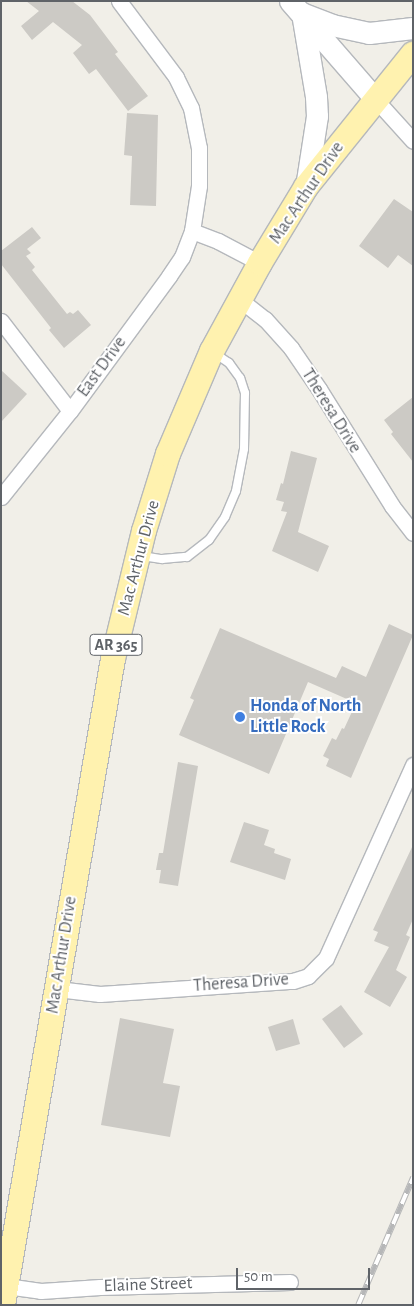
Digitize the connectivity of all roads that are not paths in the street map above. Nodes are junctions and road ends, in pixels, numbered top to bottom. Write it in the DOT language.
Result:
graph roads {
  1 [pos="120,1"];
  2 [pos="296,7"];
  3 [pos="413,28"];
  4 [pos="413,54"];
  5 [pos="376,100"];
  6 [pos="413,140"];
  7 [pos="306,187"];
  8 [pos="192,231"];
  9 [pos="260,263"];
  10 [pos="239,299"];
  11 [pos="1,321"];
  12 [pos="212,351"];
  13 [pos="70,411"];
  14 [pos="1,497"];
  15 [pos="413,534"];
  16 [pos="137,556"];
  17 [pos="413,765"];
  18 [pos="57,989"];
  19 [pos="290,1282"];
  20 [pos="5,1296"];
  1 -- 8 [label="street, East Drive"];
  2 -- 3 [label="street"];
  2 -- 5 [label="street"];
  2 -- 7 [label="street"];
  4 -- 5 [label="main road, Mac Arthur Drive / AR 365"];
  5 -- 6 [label="street"];
  5 -- 7 [label="main road, Mac Arthur Drive / AR 365"];
  7 -- 9 [label="main road, Mac Arthur Drive / AR 365"];
  8 -- 9 [label="street"];
  8 -- 13 [label="street, East Drive"];
  9 -- 10 [label="main road, Mac Arthur Drive / AR 365"];
  10 -- 12 [label="main road, Mac Arthur Drive / AR 365"];
  10 -- 15 [label="street, Theresa Drive"];
  11 -- 13 [label="street"];
  12 -- 16 [label="main road, Mac Arthur Drive / AR 365"];
  12 -- 16 [label="lane"];
  13 -- 14 [label="street, East Drive"];
  16 -- 18 [label="main road, Mac Arthur Drive / AR 365"];
  17 -- 18 [label="street, Theresa Drive"];
  18 -- 20 [label="main road, Mac Arthur Drive / AR 365"];
  19 -- 20 [label="street, Elaine Street"];
}
